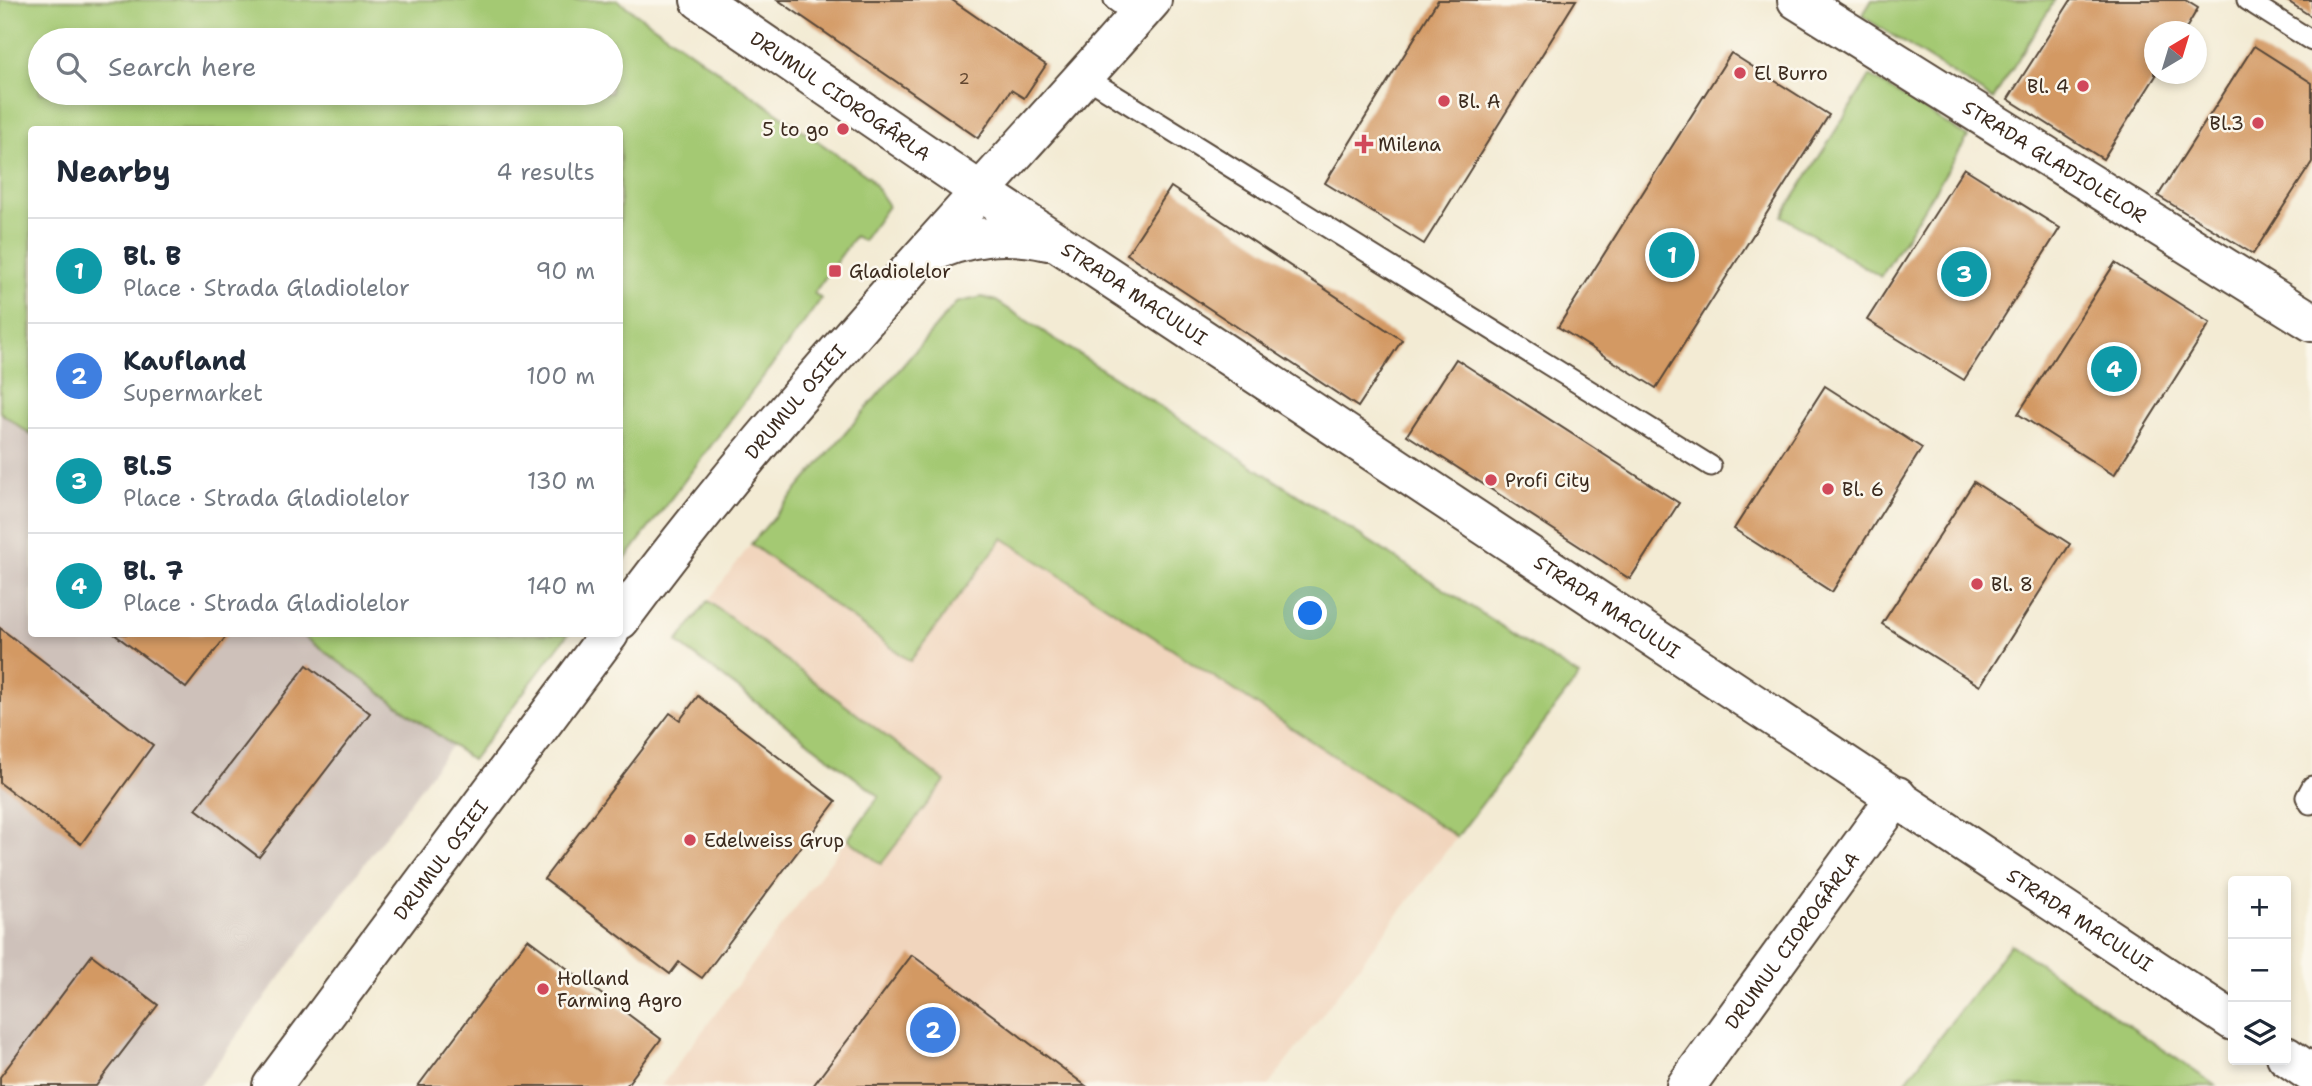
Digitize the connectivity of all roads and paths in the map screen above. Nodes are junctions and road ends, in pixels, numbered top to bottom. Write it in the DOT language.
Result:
graph roads {
  1 [pos="700,0"];
  2 [pos="1797,0"];
  3 [pos="2247,0"];
  4 [pos="1134,6"];
  5 [pos="2312,41"];
  6 [pos="1084,76"];
  7 [pos="981,192"];
  8 [pos="1053,242"];
  9 [pos="925,256"];
  10 [pos="2312,322"];
  11 [pos="1711,466"];
  12 [pos="623,616"];
  13 [pos="607,637"];
  14 [pos="1897,796"];
  15 [pos="2228,1018"];
  16 [pos="2291,1059"];
  17 [pos="2312,1074"];
  18 [pos="272,1086"];
  19 [pos="1686,1086"];
  1 -- 7 [label="street, DRUMUL CIOROGÂRLA"];
  2 -- 10 [label="street, STRADA GLADIOLELOR"];
  3 -- 5 [label="lane"];
  4 -- 6 [label="street, DRUMUL OSIEI"];
  6 -- 7 [label="street, DRUMUL OSIEI"];
  6 -- 11 [label="lane"];
  7 -- 8 [label="street, STRADA MACULUI"];
  7 -- 9 [label="street, DRUMUL OSIEI"];
  8 -- 9 [label="street"];
  8 -- 14 [label="street, STRADA MACULUI"];
  9 -- 12 [label="street, DRUMUL OSIEI"];
  13 -- 18 [label="street, DRUMUL OSIEI"];
  14 -- 15 [label="street, STRADA MACULUI"];
  14 -- 19 [label="street, DRUMUL CIOROGÂRLA"];
  16 -- 17 [label="street"];
}
